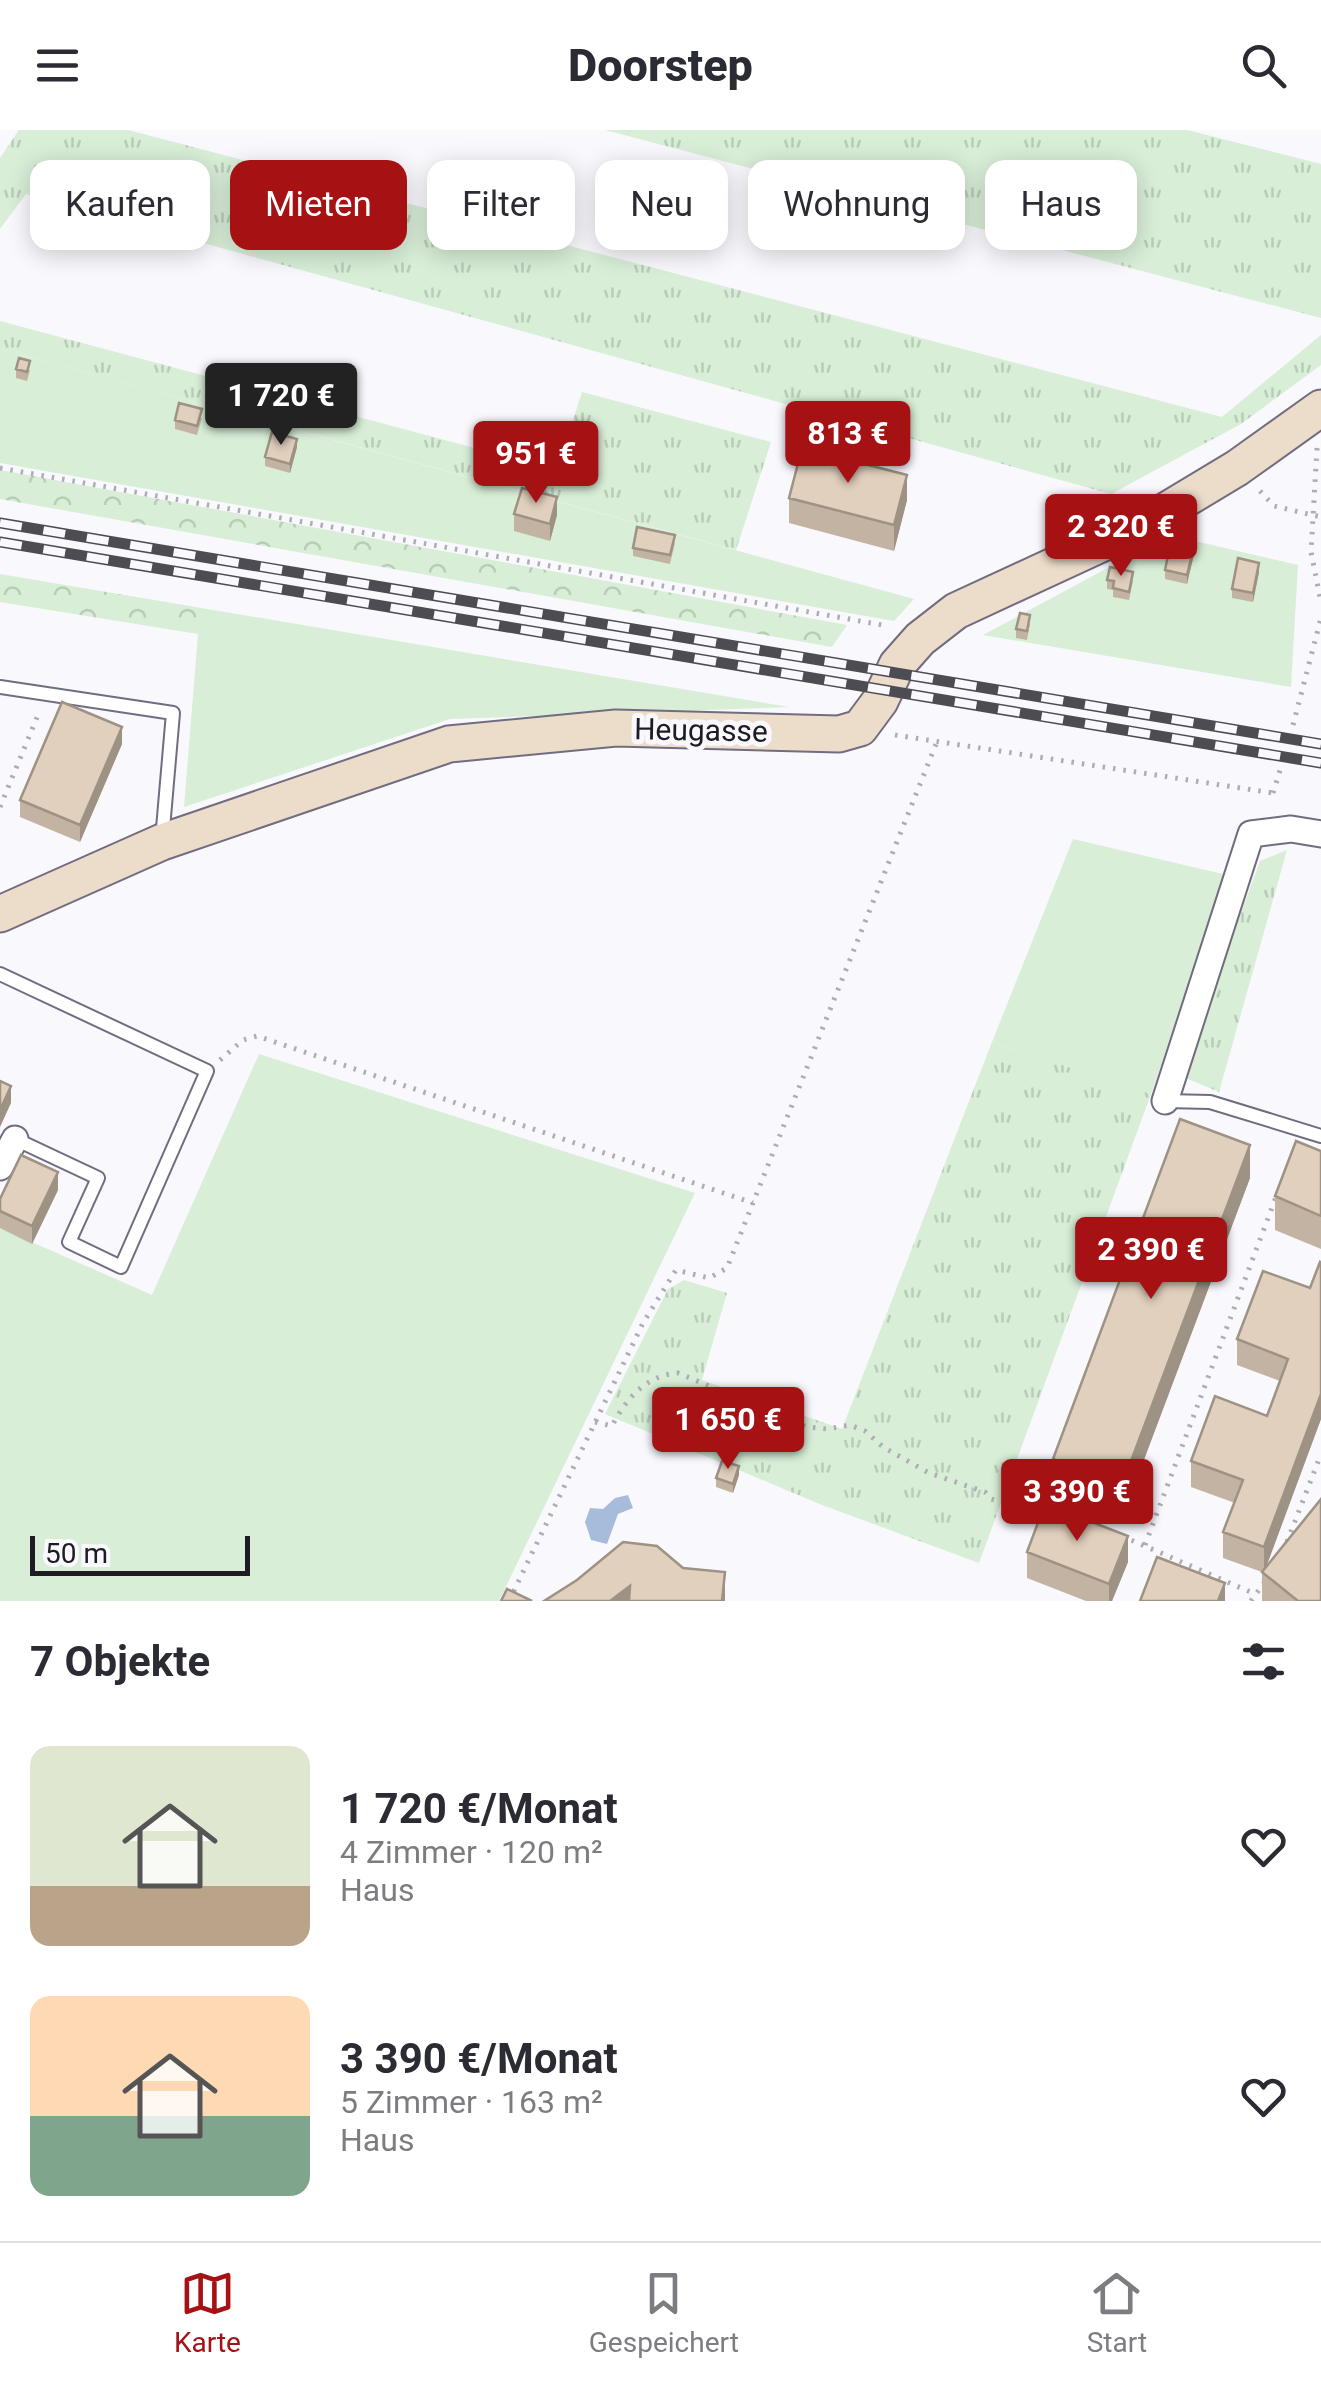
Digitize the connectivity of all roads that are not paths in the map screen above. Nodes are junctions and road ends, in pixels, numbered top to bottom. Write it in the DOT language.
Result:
graph roads {
  1 [pos="1321,408"];
  2 [pos="0,687"];
  3 [pos="1321,834"];
  4 [pos="162,842"];
  5 [pos="0,914"];
  6 [pos="0,974"];
  7 [pos="1165,1100"];
  8 [pos="1321,1136"];
  9 [pos="15,1139"];
  10 [pos="0,1167"];
  1 -- 4 [label="street, Heugasse"];
  2 -- 4 [label="lane"];
  3 -- 7 [label="street"];
  4 -- 5 [label="street, Heugasse"];
  6 -- 9 [label="lane"];
  7 -- 8 [label="lane"];
  9 -- 10 [label="street"];
}
